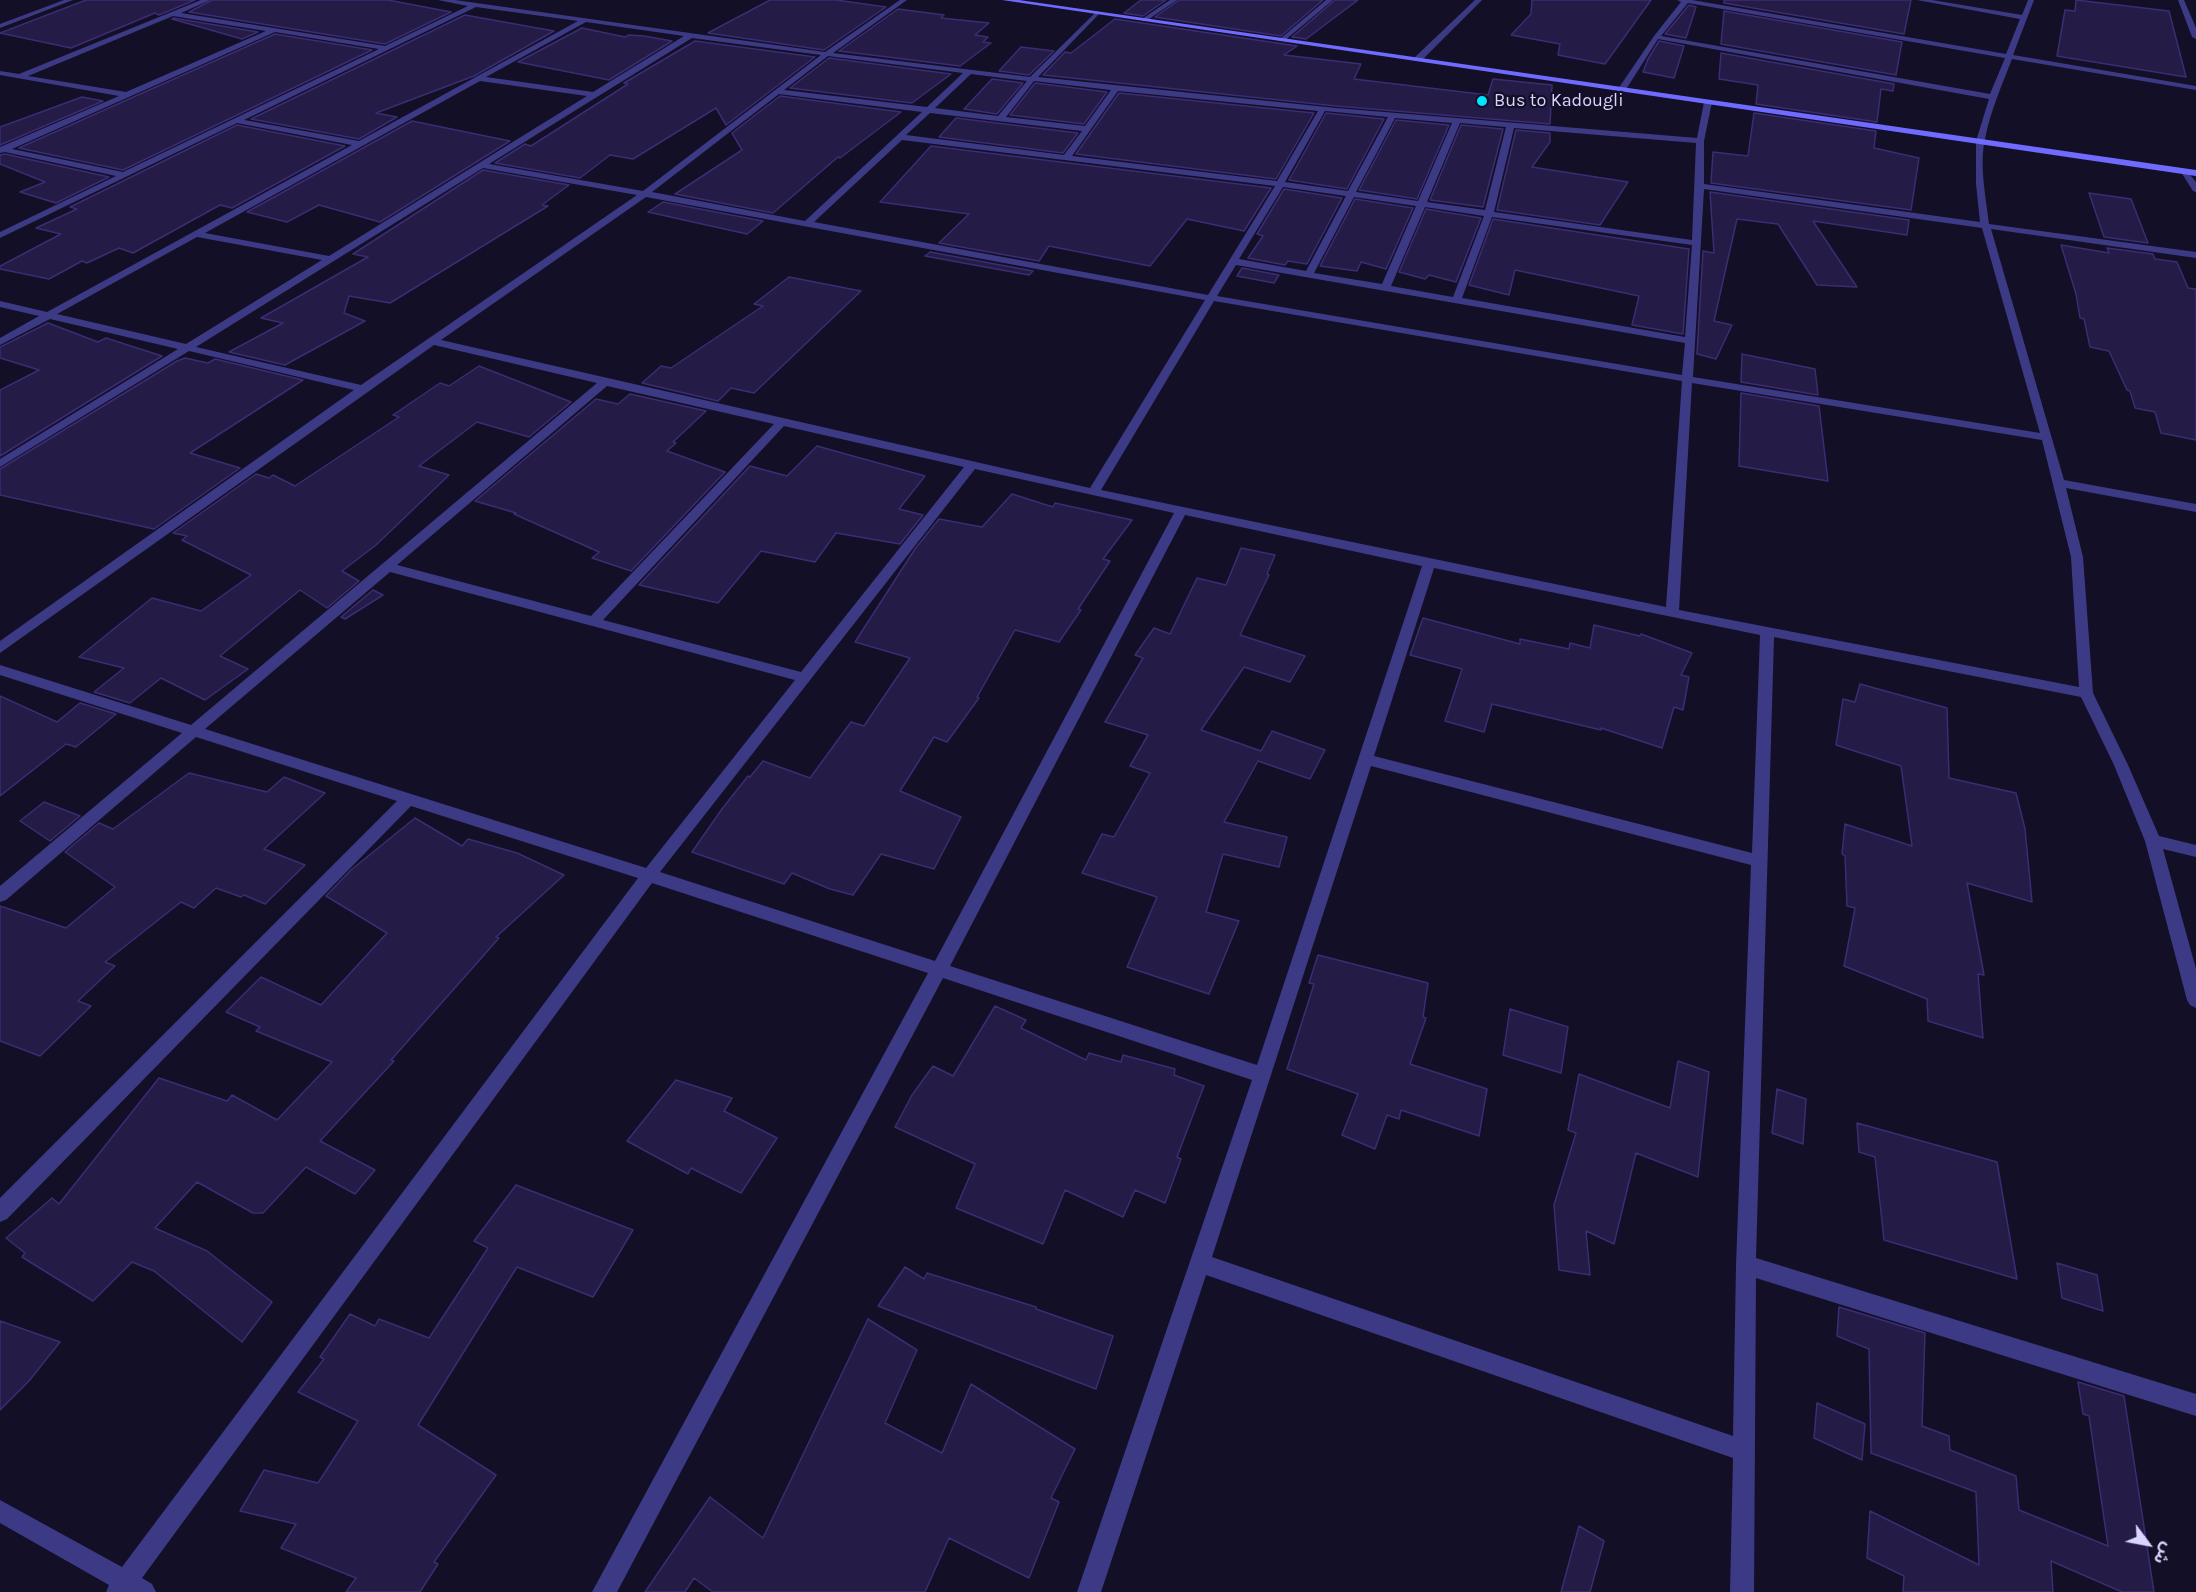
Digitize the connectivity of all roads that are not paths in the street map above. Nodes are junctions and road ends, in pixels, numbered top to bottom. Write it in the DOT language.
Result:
graph roads {
  1 [pos="70,0"];
  2 [pos="207,0"];
  3 [pos="441,0"];
  4 [pos="485,0"];
  5 [pos="904,0"];
  6 [pos="1005,0"];
  7 [pos="1174,0"];
  8 [pos="1330,0"];
  9 [pos="1479,0"];
  10 [pos="1920,0"];
  11 [pos="2031,0"];
  12 [pos="2183,0"];
  13 [pos="1026,1"];
  14 [pos="1683,1"];
  15 [pos="2196,1"];
  16 [pos="1708,2"];
  17 [pos="476,5"];
  18 [pos="1097,13"];
  19 [pos="173,14"];
  20 [pos="2025,18"];
  21 [pos="585,20"];
  22 [pos="1144,20"];
  23 [pos="0,26"];
  24 [pos="274,30"];
  25 [pos="691,34"];
  26 [pos="1656,37"];
  27 [pos="2196,37"];
  28 [pos="1282,40"];
  29 [pos="387,48"];
  30 [pos="827,54"];
  31 [pos="2009,56"];
  32 [pos="1418,59"];
  33 [pos="969,72"];
  34 [pos="0,73"];
  35 [pos="20,76"];
  36 [pos="481,79"];
  37 [pos="1032,79"];
  38 [pos="1116,88"];
  39 [pos="2196,88"];
  40 [pos="1622,89"];
  41 [pos="778,92"];
  42 [pos="128,94"];
  43 [pos="595,95"];
  44 [pos="1993,97"];
  45 [pos="1708,102"];
  46 [pos="928,110"];
  47 [pos="1322,110"];
  48 [pos="1392,116"];
  49 [pos="1000,119"];
  50 [pos="236,121"];
  51 [pos="1457,121"];
  52 [pos="1511,125"];
  53 [pos="1087,129"];
  54 [pos="900,137"];
  55 [pos="1700,141"];
  56 [pos="1980,141"];
  57 [pos="362,144"];
  58 [pos="1,150"];
  59 [pos="1067,157"];
  60 [pos="480,165"];
  61 [pos="2186,172"];
  62 [pos="2196,173"];
  63 [pos="125,175"];
  64 [pos="1280,184"];
  65 [pos="1700,186"];
  66 [pos="2196,189"];
  67 [pos="646,193"];
  68 [pos="1350,193"];
  69 [pos="1422,203"];
  70 [pos="1489,213"];
  71 [pos="808,223"];
  72 [pos="1985,224"];
  73 [pos="196,234"];
  74 [pos="0,236"];
  75 [pos="1696,243"];
  76 [pos="2196,255"];
  77 [pos="330,259"];
  78 [pos="1232,261"];
  79 [pos="1309,274"];
  80 [pos="1386,287"];
  81 [pos="1209,298"];
  82 [pos="1457,299"];
  83 [pos="0,304"];
  84 [pos="49,315"];
  85 [pos="432,341"];
  86 [pos="1689,341"];
  87 [pos="0,342"];
  88 [pos="189,348"];
  89 [pos="1686,380"];
  90 [pos="605,382"];
  91 [pos="363,389"];
  92 [pos="783,422"];
  93 [pos="2047,437"];
  94 [pos="0,464"];
  95 [pos="972,465"];
  96 [pos="2059,483"];
  97 [pos="1094,491"];
  98 [pos="2196,507"];
  99 [pos="1181,511"];
  100 [pos="1430,562"];
  101 [pos="388,567"];
  102 [pos="1671,612"];
  103 [pos="592,623"];
  104 [pos="1767,633"];
  105 [pos="0,648"];
  106 [pos="0,669"];
  107 [pos="805,678"];
  108 [pos="2086,693"];
  109 [pos="192,731"];
  110 [pos="1364,759"];
  111 [pos="408,799"];
  112 [pos="2152,841"];
  113 [pos="2196,851"];
  114 [pos="1759,861"];
  115 [pos="649,875"];
  116 [pos="0,895"];
  117 [pos="939,970"];
  118 [pos="2196,1000"];
  119 [pos="1263,1075"];
  120 [pos="0,1212"];
  121 [pos="1199,1263"];
  122 [pos="1746,1265"];
  123 [pos="2196,1405"];
  124 [pos="1745,1451"];
  125 [pos="0,1511"];
  126 [pos="129,1589"];
  127 [pos="604,1592"];
  128 [pos="1089,1592"];
  129 [pos="1742,1592"];
  1 -- 23 [label="street"];
  2 -- 19 [label="street"];
  3 -- 17 [label="street"];
  4 -- 17 [label="street"];
  5 -- 30 [label="street"];
  6 -- 13 [label="main road"];
  7 -- 22 [label="street"];
  8 -- 28 [label="street"];
  9 -- 32 [label="street"];
  10 -- 20 [label="street"];
  11 -- 20 [label="street"];
  12 -- 15 [label="street"];
  12 -- 27 [label="street"];
  13 -- 18 [label="main road"];
  14 -- 16 [label="street"];
  14 -- 26 [label="street"];
  16 -- 31 [label="street"];
  17 -- 21 [label="street"];
  17 -- 29 [label="street"];
  18 -- 22 [label="main road"];
  18 -- 37 [label="street"];
  19 -- 24 [label="street"];
  19 -- 35 [label="street"];
  20 -- 31 [label="street"];
  21 -- 25 [label="street"];
  21 -- 36 [label="street"];
  22 -- 28 [label="main road"];
  24 -- 29 [label="street"];
  24 -- 42 [label="street"];
  25 -- 30 [label="street"];
  25 -- 43 [label="street"];
  26 -- 40 [label="street"];
  26 -- 44 [label="street"];
  28 -- 32 [label="main road"];
  29 -- 50 [label="street"];
  30 -- 33 [label="street"];
  30 -- 41 [label="street"];
  31 -- 39 [label="street"];
  31 -- 44 [label="street"];
  32 -- 40 [label="main road"];
  33 -- 37 [label="street"];
  33 -- 46 [label="street"];
  34 -- 35 [label="street"];
  35 -- 42 [label="street"];
  36 -- 43 [label="street"];
  36 -- 57 [label="street"];
  37 -- 38 [label="street"];
  37 -- 49 [label="street"];
  38 -- 47 [label="street"];
  38 -- 53 [label="street"];
  40 -- 45 [label="main road"];
  41 -- 46 [label="street"];
  41 -- 67 [label="street"];
  42 -- 58 [label="street"];
  43 -- 60 [label="street"];
  44 -- 56 [label="street"];
  45 -- 55 [label="street"];
  45 -- 56 [label="main road"];
  46 -- 49 [label="street"];
  46 -- 54 [label="street"];
  47 -- 48 [label="street"];
  47 -- 64 [label="street"];
  48 -- 51 [label="street"];
  48 -- 68 [label="street"];
  49 -- 53 [label="street"];
  50 -- 57 [label="street"];
  50 -- 63 [label="street"];
  51 -- 52 [label="street"];
  51 -- 69 [label="street"];
  52 -- 55 [label="street"];
  52 -- 70 [label="street"];
  53 -- 59 [label="street"];
  54 -- 59 [label="street"];
  54 -- 71 [label="street"];
  55 -- 65 [label="street"];
  56 -- 61 [label="main road"];
  56 -- 72 [label="street"];
  57 -- 73 [label="street"];
  58 -- 63 [label="street"];
  59 -- 64 [label="street"];
  60 -- 67 [label="street"];
  60 -- 77 [label="street"];
  61 -- 62 [label="main road"];
  61 -- 66 [label="street"];
  63 -- 74 [label="street"];
  64 -- 68 [label="street"];
  64 -- 78 [label="street"];
  65 -- 72 [label="street"];
  65 -- 75 [label="street"];
  67 -- 71 [label="street"];
  67 -- 85 [label="street"];
  68 -- 69 [label="street"];
  68 -- 79 [label="street"];
  69 -- 70 [label="street"];
  69 -- 80 [label="street"];
  70 -- 75 [label="street"];
  70 -- 82 [label="street"];
  71 -- 81 [label="street"];
  72 -- 76 [label="street"];
  72 -- 93 [label="street"];
  73 -- 77 [label="street"];
  73 -- 84 [label="street"];
  75 -- 86 [label="street"];
  77 -- 88 [label="street"];
  78 -- 79 [label="street"];
  78 -- 81 [label="street"];
  79 -- 80 [label="street"];
  80 -- 82 [label="street"];
  81 -- 89 [label="street"];
  81 -- 97 [label="street"];
  82 -- 86 [label="street"];
  83 -- 84 [label="street"];
  84 -- 87 [label="street"];
  84 -- 88 [label="street"];
  85 -- 90 [label="street"];
  85 -- 91 [label="street"];
  86 -- 89 [label="street"];
  88 -- 91 [label="street"];
  88 -- 94 [label="street"];
  89 -- 93 [label="street"];
  89 -- 102 [label="street"];
  90 -- 92 [label="street"];
  90 -- 101 [label="street"];
  91 -- 105 [label="street"];
  92 -- 95 [label="street"];
  92 -- 103 [label="street"];
  93 -- 96 [label="street"];
  95 -- 97 [label="street"];
  95 -- 107 [label="street"];
  96 -- 98 [label="street"];
  96 -- 108 [label="street"];
  97 -- 99 [label="street"];
  99 -- 100 [label="street"];
  99 -- 117 [label="street"];
  100 -- 102 [label="street"];
  100 -- 110 [label="street"];
  101 -- 103 [label="street"];
  101 -- 109 [label="street"];
  102 -- 104 [label="street"];
  103 -- 107 [label="street"];
  104 -- 108 [label="street"];
  104 -- 114 [label="street"];
  106 -- 109 [label="street"];
  107 -- 115 [label="street"];
  108 -- 112 [label="street"];
  109 -- 111 [label="street"];
  109 -- 116 [label="street"];
  110 -- 114 [label="street"];
  110 -- 119 [label="street"];
  111 -- 115 [label="street"];
  111 -- 120 [label="street"];
  112 -- 113 [label="street"];
  112 -- 118 [label="street"];
  114 -- 122 [label="street"];
  115 -- 117 [label="street"];
  115 -- 126 [label="street"];
  117 -- 119 [label="street"];
  117 -- 127 [label="street"];
  119 -- 121 [label="street"];
  121 -- 124 [label="street"];
  121 -- 128 [label="street"];
  122 -- 123 [label="street"];
  122 -- 124 [label="street"];
  124 -- 129 [label="street"];
  125 -- 126 [label="street"];
}
